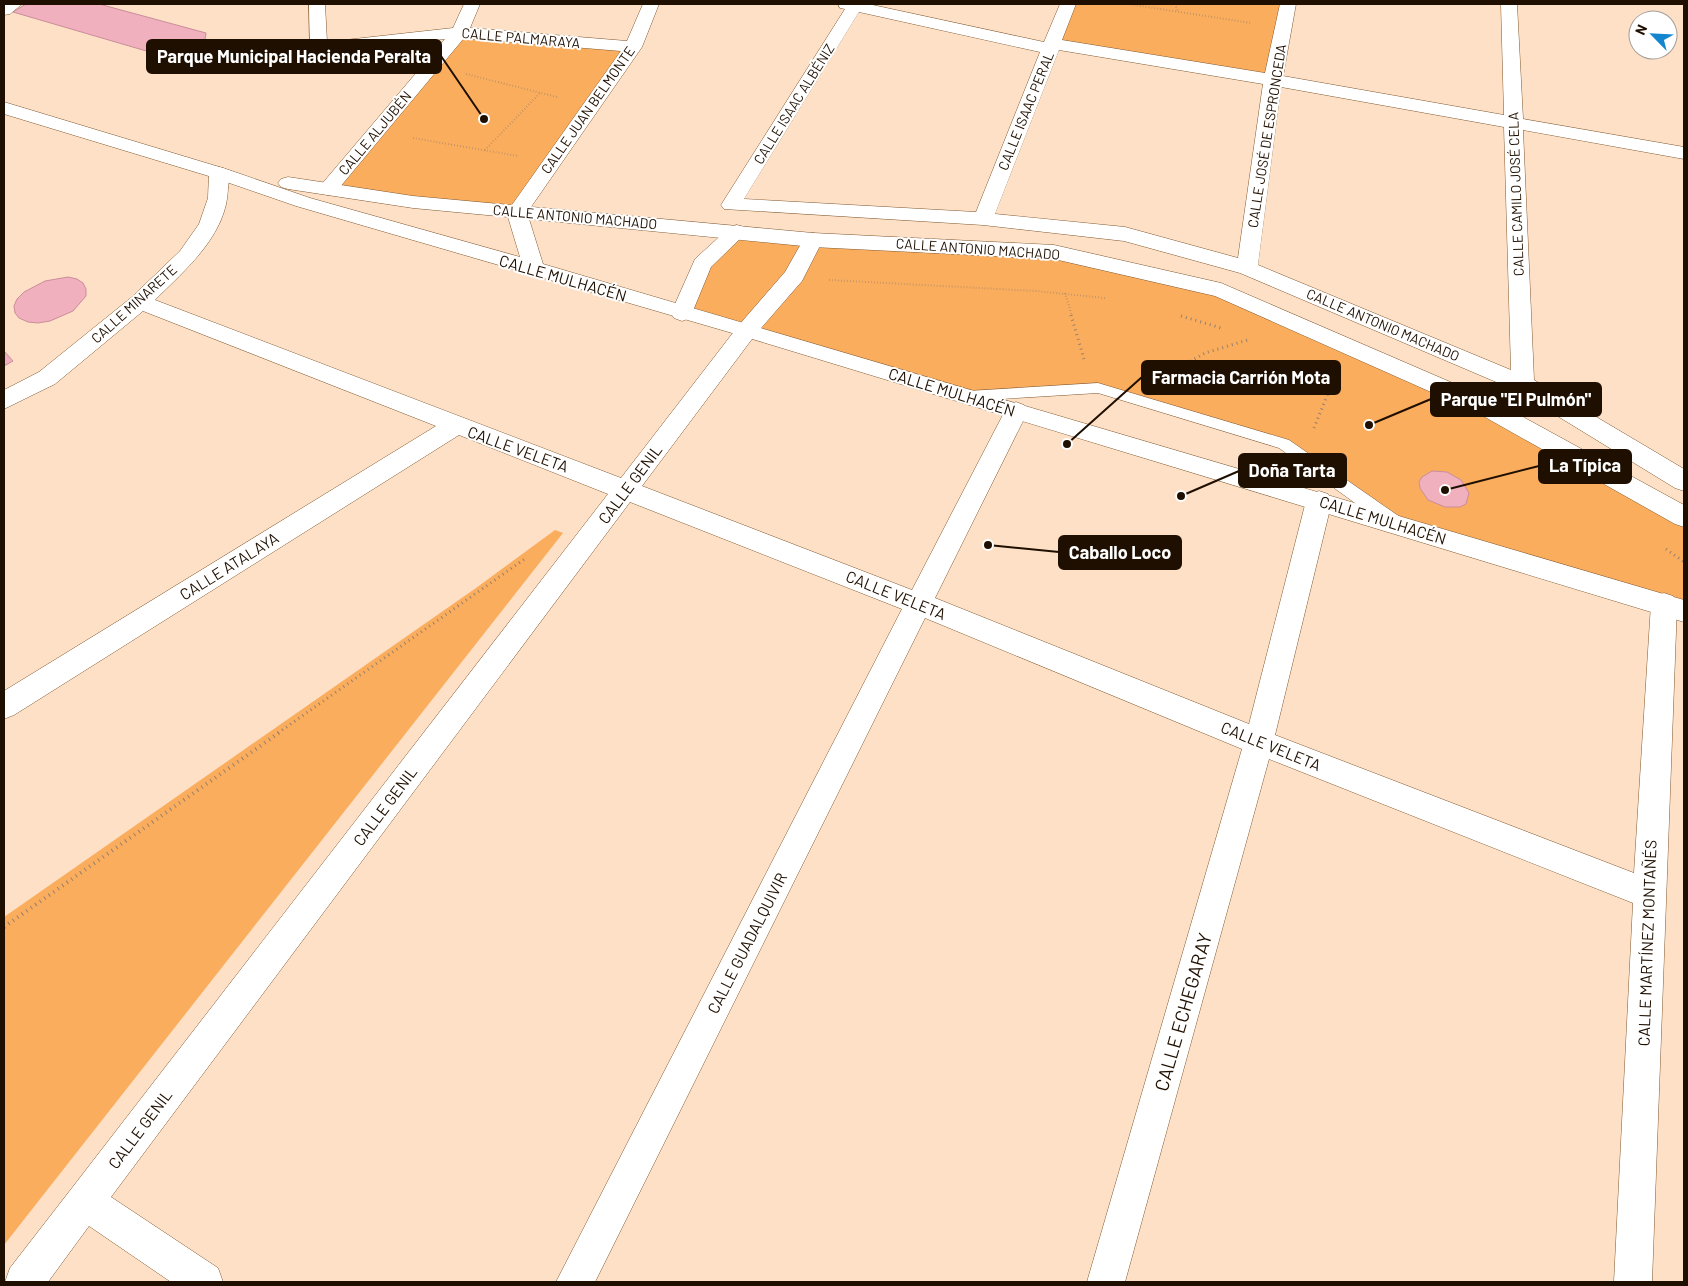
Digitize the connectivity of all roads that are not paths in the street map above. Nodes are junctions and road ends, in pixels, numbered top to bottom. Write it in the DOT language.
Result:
graph roads {
  1 [pos="14,4"];
  2 [pos="317,4"];
  3 [pos="472,4"];
  4 [pos="650,4"];
  5 [pos="853,4"];
  6 [pos="1068,4"];
  7 [pos="1288,4"];
  8 [pos="1509,4"];
  9 [pos="4,10"];
  10 [pos="460,32"];
  11 [pos="1052,46"];
  12 [pos="633,47"];
  13 [pos="1273,80"];
  14 [pos="4,108"];
  15 [pos="1514,123"];
  16 [pos="1684,153"];
  17 [pos="220,173"];
  18 [pos="328,189"];
  19 [pos="732,205"];
  20 [pos="797,209"];
  21 [pos="517,212"];
  22 [pos="983,218"];
  23 [pos="737,232"];
  24 [pos="787,236"];
  25 [pos="813,240"];
  26 [pos="1247,268"];
  27 [pos="534,270"];
  28 [pos="140,302"];
  29 [pos="682,313"];
  30 [pos="747,330"];
  31 [pos="1523,384"];
  32 [pos="968,396"];
  33 [pos="4,400"];
  34 [pos="1016,411"];
  35 [pos="454,426"];
  36 [pos="1684,481"];
  37 [pos="626,489"];
  38 [pos="1319,501"];
  39 [pos="1684,517"];
  40 [pos="1397,525"];
  41 [pos="919,604"];
  42 [pos="1674,607"];
  43 [pos="4,706"];
  44 [pos="1259,742"];
  45 [pos="1649,894"];
  46 [pos="85,1201"];
  47 [pos="24,1282"];
  48 [pos="204,1282"];
  49 [pos="575,1282"];
  50 [pos="1106,1282"];
  51 [pos="1633,1282"];
  1 -- 9 [label="street"];
  2 -- 10 [label="street, CALLE PALMARAYA"];
  3 -- 10 [label="street, CALLE ALJUBÉN"];
  4 -- 12 [label="street, CALLE JUAN BELMONTE"];
  5 -- 11 [label="street"];
  5 -- 19 [label="street, CALLE ISAAC ALBÉNIZ"];
  6 -- 11 [label="street, CALLE ISAAC PERAL"];
  7 -- 13 [label="street, CALLE JOSÉ DE ESPRONCEDA"];
  8 -- 15 [label="street, CALLE CAMILO JOSÉ CELA"];
  10 -- 12 [label="street, CALLE PALMARAYA"];
  10 -- 18 [label="street, CALLE ALJUBÉN"];
  11 -- 13 [label="street"];
  11 -- 22 [label="street, CALLE ISAAC PERAL"];
  12 -- 21 [label="street, CALLE JUAN BELMONTE"];
  13 -- 15 [label="street"];
  13 -- 26 [label="street, CALLE JOSÉ DE ESPRONCEDA"];
  14 -- 17 [label="street"];
  15 -- 16 [label="street"];
  15 -- 31 [label="street, CALLE CAMILO JOSÉ CELA"];
  17 -- 18 [label="street, CALLE ANTONIO MACHADO"];
  17 -- 27 [label="street, CALLE MULHACÉN"];
  17 -- 28 [label="street, CALLE MINARETE"];
  18 -- 21 [label="street, CALLE ANTONIO MACHADO"];
  19 -- 20 [label="street, CALLE ANTONIO MACHADO"];
  20 -- 22 [label="street, CALLE ANTONIO MACHADO"];
  20 -- 24 [label="street"];
  21 -- 23 [label="street, CALLE ANTONIO MACHADO"];
  21 -- 27 [label="street"];
  22 -- 26 [label="street, CALLE ANTONIO MACHADO"];
  23 -- 24 [label="street, CALLE ANTONIO MACHADO"];
  23 -- 29 [label="street"];
  24 -- 25 [label="street, CALLE ANTONIO MACHADO"];
  25 -- 30 [label="street, CALLE GENIL"];
  25 -- 39 [label="street, CALLE ANTONIO MACHADO"];
  26 -- 31 [label="street, CALLE ANTONIO MACHADO"];
  27 -- 29 [label="street, CALLE MULHACÉN"];
  28 -- 33 [label="street, CALLE MINARETE"];
  28 -- 35 [label="street, CALLE VELETA"];
  29 -- 30 [label="street, CALLE MULHACÉN"];
  30 -- 32 [label="street, CALLE MULHACÉN"];
  30 -- 37 [label="street, CALLE GENIL"];
  31 -- 36 [label="street, CALLE ANTONIO MACHADO"];
  32 -- 34 [label="street, CALLE MULHACÉN"];
  32 -- 40 [label="lane"];
  34 -- 38 [label="street, CALLE MULHACÉN"];
  34 -- 41 [label="street, CALLE GUADALQUIVIR"];
  35 -- 37 [label="street, CALLE VELETA"];
  35 -- 43 [label="street, CALLE ATALAYA"];
  37 -- 41 [label="street, CALLE VELETA"];
  37 -- 46 [label="street, CALLE GENIL"];
  38 -- 40 [label="street, CALLE MULHACÉN"];
  38 -- 44 [label="street, CALLE ECHEGARAY"];
  40 -- 42 [label="street, CALLE MULHACÉN"];
  41 -- 44 [label="street, CALLE VELETA"];
  41 -- 49 [label="street, CALLE GUADALQUIVIR"];
  42 -- 45 [label="street, CALLE MARTÍNEZ MONTAÑÉS"];
  44 -- 45 [label="street, CALLE VELETA"];
  44 -- 50 [label="street, CALLE ECHEGARAY"];
  45 -- 51 [label="street, CALLE MARTÍNEZ MONTAÑÉS"];
  46 -- 47 [label="street, CALLE GENIL"];
  46 -- 48 [label="street"];
}
